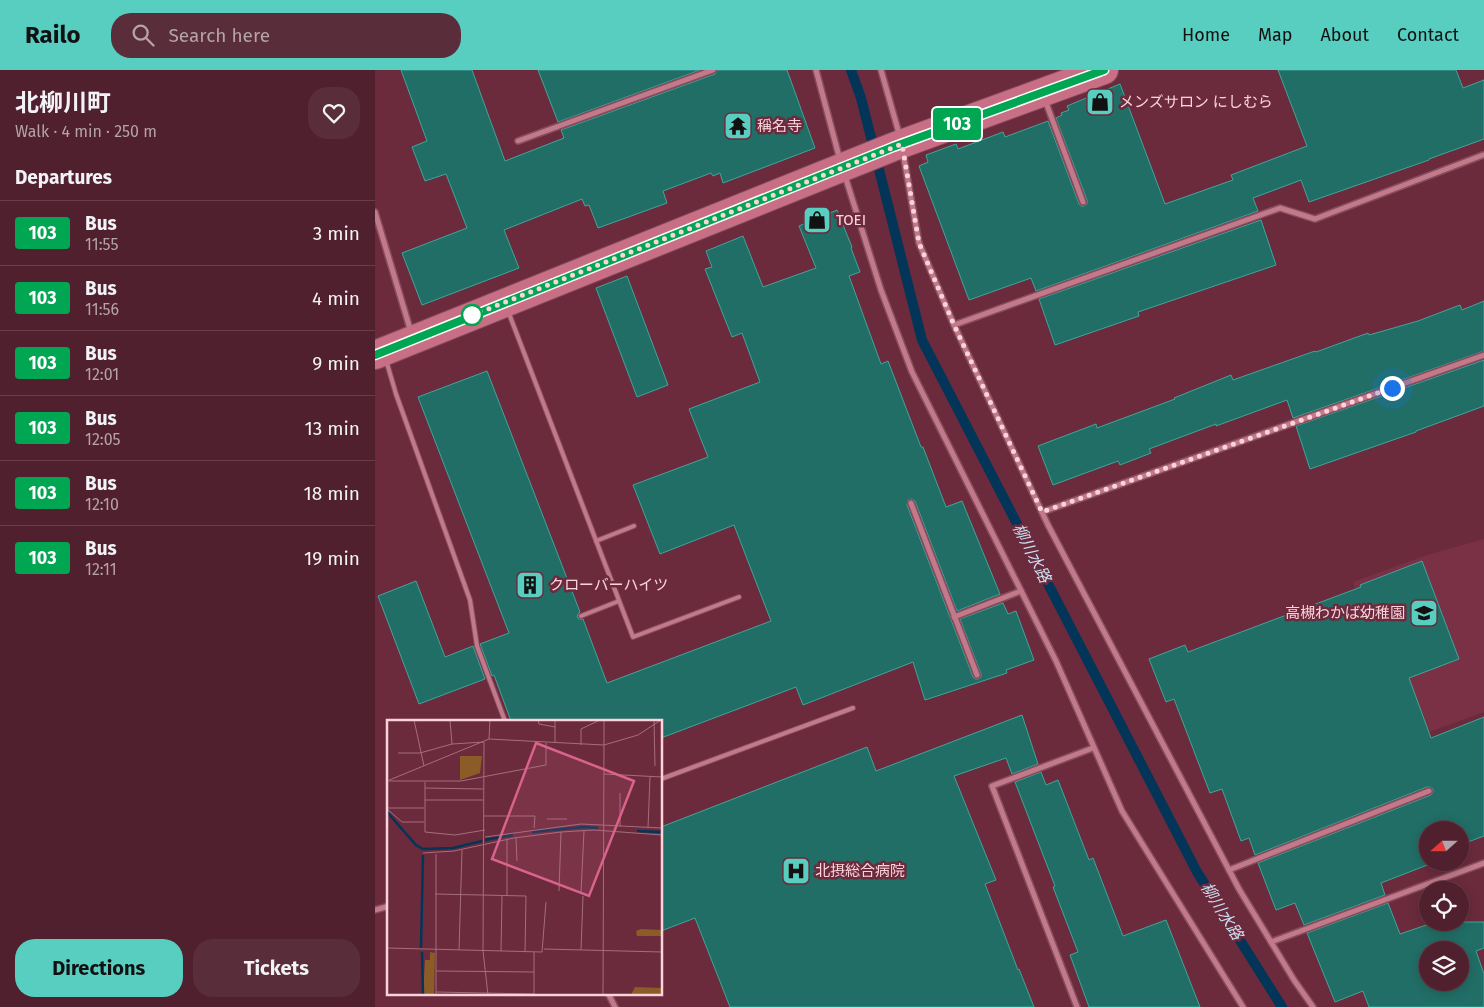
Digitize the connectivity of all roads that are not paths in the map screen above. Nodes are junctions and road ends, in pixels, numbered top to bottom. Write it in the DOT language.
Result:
graph roads {
  1 [pos="713,70"];
  2 [pos="816,70"];
  3 [pos="881,70"];
  4 [pos="1104,70"];
  5 [pos="1042,93"];
  6 [pos="518,141"];
  7 [pos="898,145"];
  8 [pos="1483,155"];
  9 [pos="849,164"];
  10 [pos="1083,202"];
  11 [pos="375,212"];
  12 [pos="504,302"];
  13 [pos="954,325"];
  14 [pos="413,340"];
  15 [pos="379,353"];
  16 [pos="1484,355"];
  17 [pos="911,504"];
  18 [pos="1042,512"];
  19 [pos="634,526"];
  20 [pos="596,541"];
  21 [pos="1021,591"];
  22 [pos="739,597"];
  23 [pos="619,601"];
  24 [pos="581,616"];
  25 [pos="955,617"];
  26 [pos="977,675"];
  27 [pos="853,708"];
  28 [pos="505,720"];
  29 [pos="1093,748"];
  30 [pos="663,778"];
  31 [pos="1429,791"];
  32 [pos="1484,862"];
  33 [pos="1229,870"];
  34 [pos="1271,942"];
  35 [pos="608,994"];
  36 [pos="615,1007"];
  37 [pos="1077,1007"];
  38 [pos="1243,1007"];
  39 [pos="1313,1007"];
  1 -- 6 [label="street"];
  2 -- 9 [label="street"];
  3 -- 7 [label="street"];
  4 -- 5 [label="main road"];
  5 -- 7 [label="main road"];
  5 -- 10 [label="street"];
  7 -- 9 [label="main road"];
  7 -- 13 [label="street"];
  8 -- 13 [label="street"];
  9 -- 12 [label="main road"];
  9 -- 21 [label="street"];
  11 -- 14 [label="street"];
  12 -- 14 [label="main road"];
  12 -- 20 [label="lane"];
  13 -- 18 [label="street"];
  14 -- 15 [label="main road"];
  15 -- 28 [label="lane"];
  16 -- 18 [label="street"];
  17 -- 25 [label="street"];
  18 -- 33 [label="street"];
  19 -- 20 [label="lane"];
  20 -- 23 [label="lane"];
  21 -- 25 [label="street"];
  21 -- 29 [label="street"];
  22 -- 23 [label="lane"];
  23 -- 24 [label="lane"];
  25 -- 26 [label="street"];
  27 -- 30 [label="lane"];
  29 -- 37 [label="street"];
  29 -- 38 [label="street"];
  31 -- 33 [label="street"];
  32 -- 34 [label="street"];
  33 -- 34 [label="street"];
  34 -- 39 [label="street"];
  35 -- 36 [label="street"];
}
